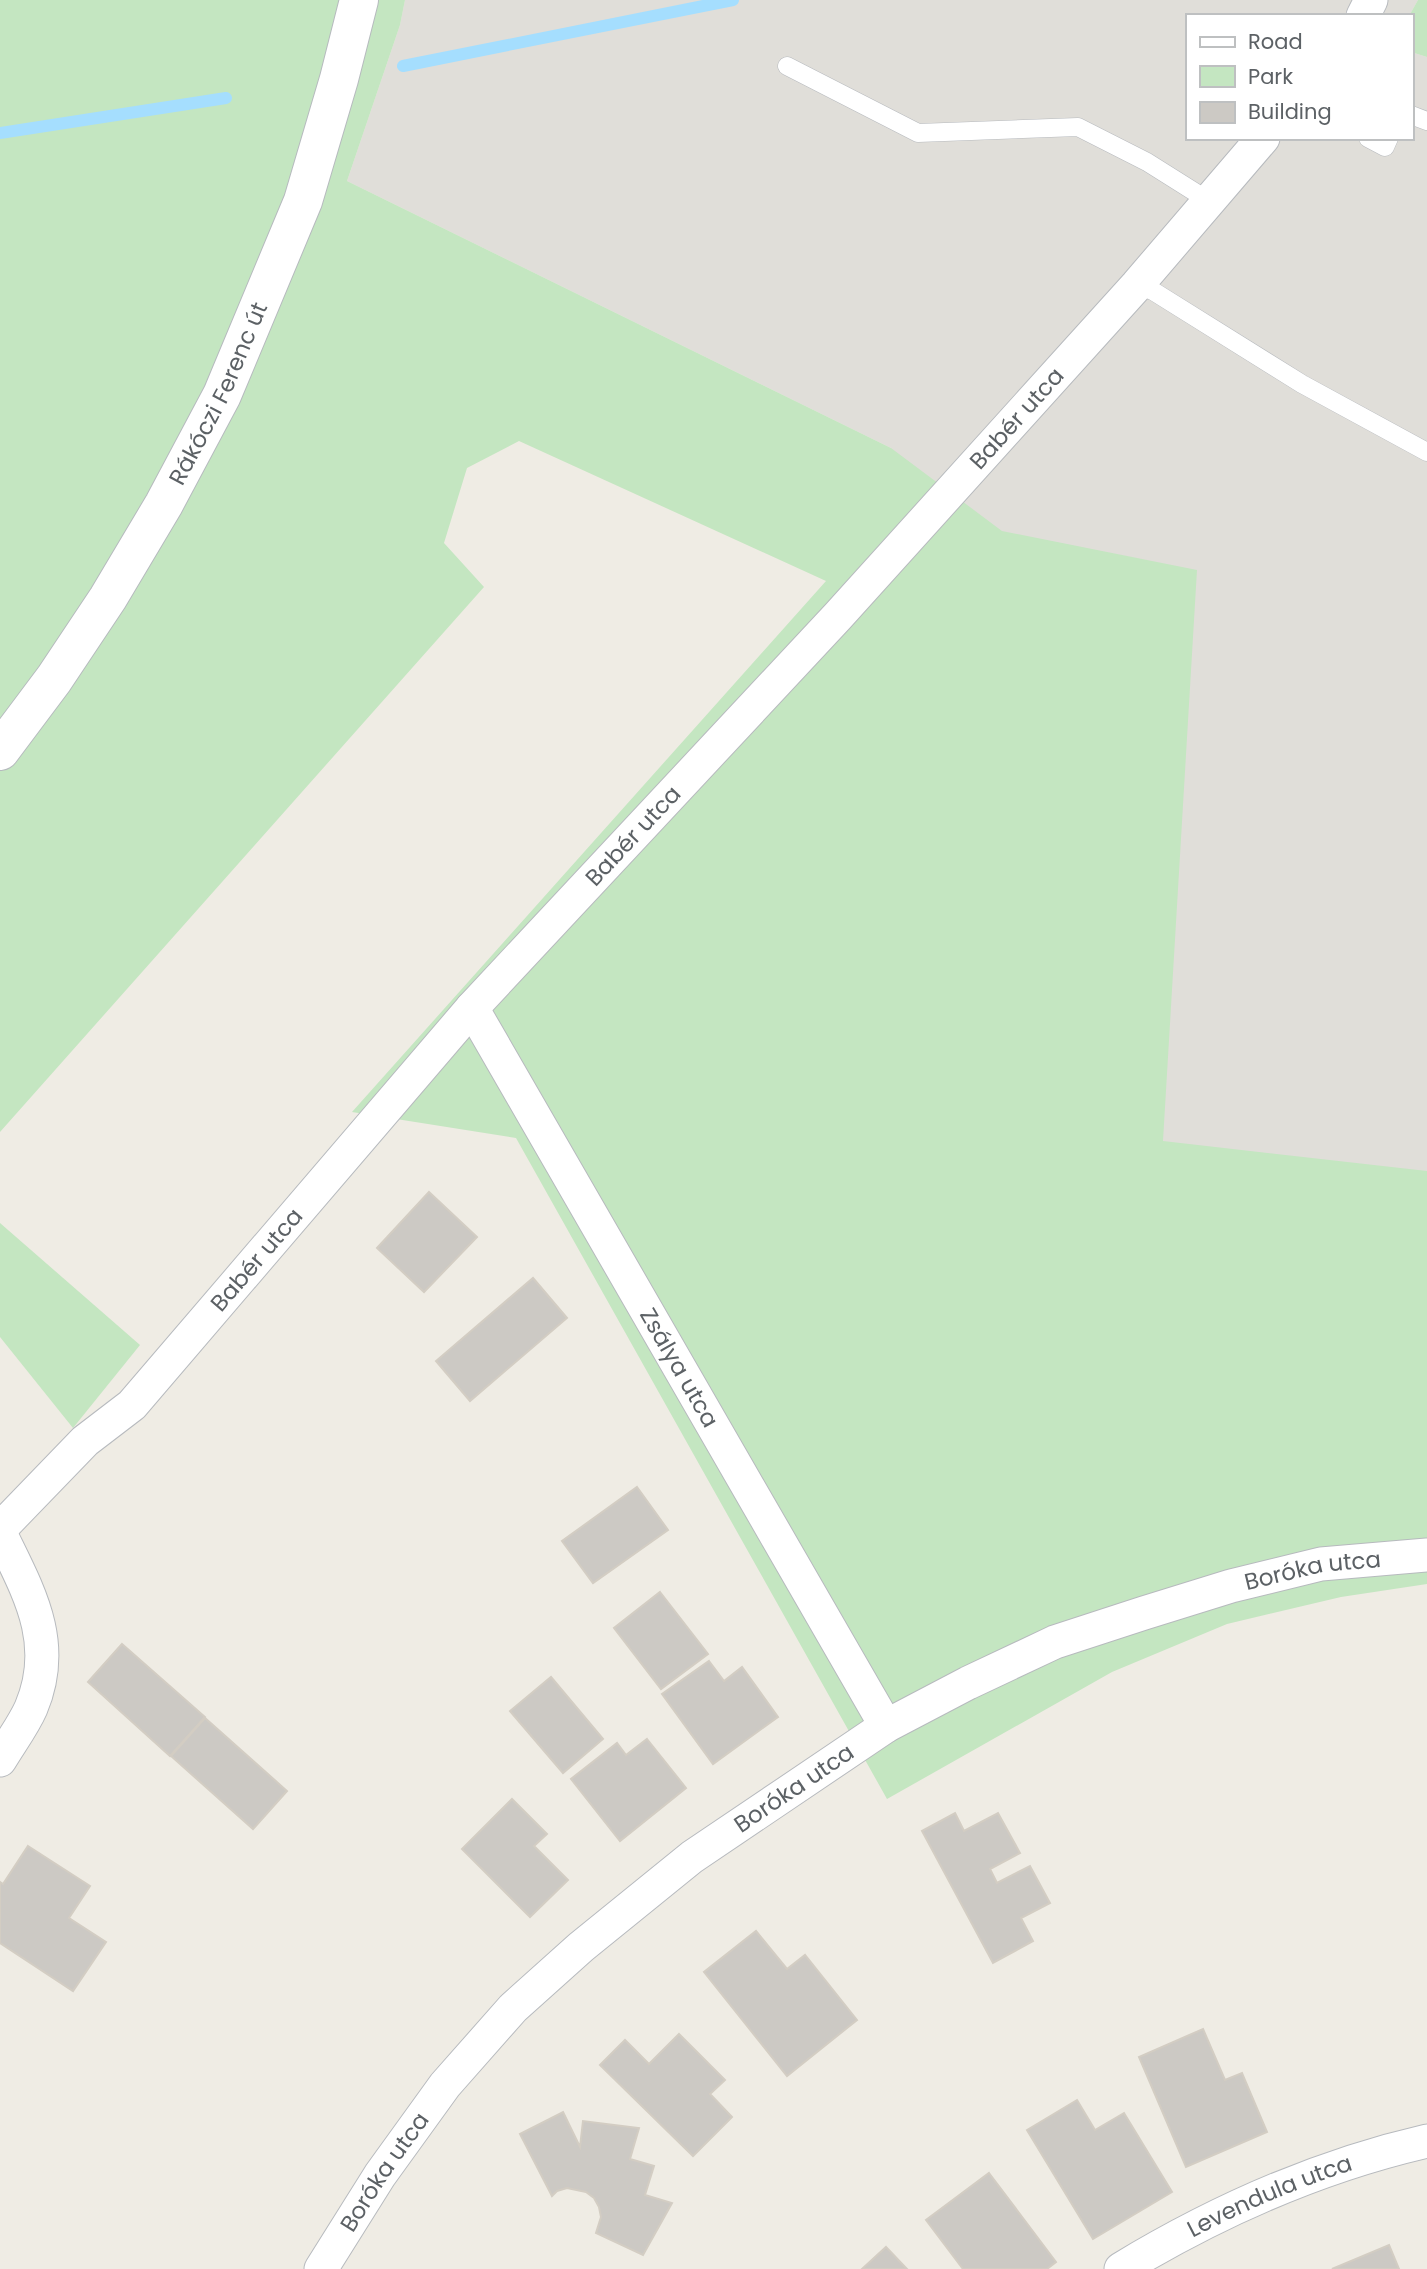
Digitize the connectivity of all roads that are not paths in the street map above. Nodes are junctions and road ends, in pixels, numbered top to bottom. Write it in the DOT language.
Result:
graph roads {
  1 [pos="359,0"];
  2 [pos="787,66"];
  3 [pos="1261,140"];
  4 [pos="1372,140"];
  5 [pos="1388,140"];
  6 [pos="1209,201"];
  7 [pos="1137,285"];
  8 [pos="1427,452"];
  9 [pos="0,751"];
  10 [pos="472,1008"];
  11 [pos="0,1531"];
  12 [pos="1427,1555"];
  13 [pos="886,1726"];
  14 [pos="0,1760"];
  15 [pos="1427,2141"];
  16 [pos="321,2269"];
  17 [pos="1121,2269"];
  1 -- 9 [label="main road, Rákóczi Ferenc út"];
  2 -- 6 [label="lane"];
  3 -- 6 [label="street, Babér utca"];
  4 -- 5 [label="lane"];
  6 -- 7 [label="street, Babér utca"];
  7 -- 8 [label="lane"];
  7 -- 10 [label="street, Babér utca"];
  10 -- 11 [label="street, Babér utca"];
  10 -- 13 [label="street, Zsálya utca"];
  11 -- 14 [label="street"];
  12 -- 13 [label="street, Boróka utca"];
  13 -- 16 [label="street, Boróka utca"];
  15 -- 17 [label="street, Levendula utca"];
}
